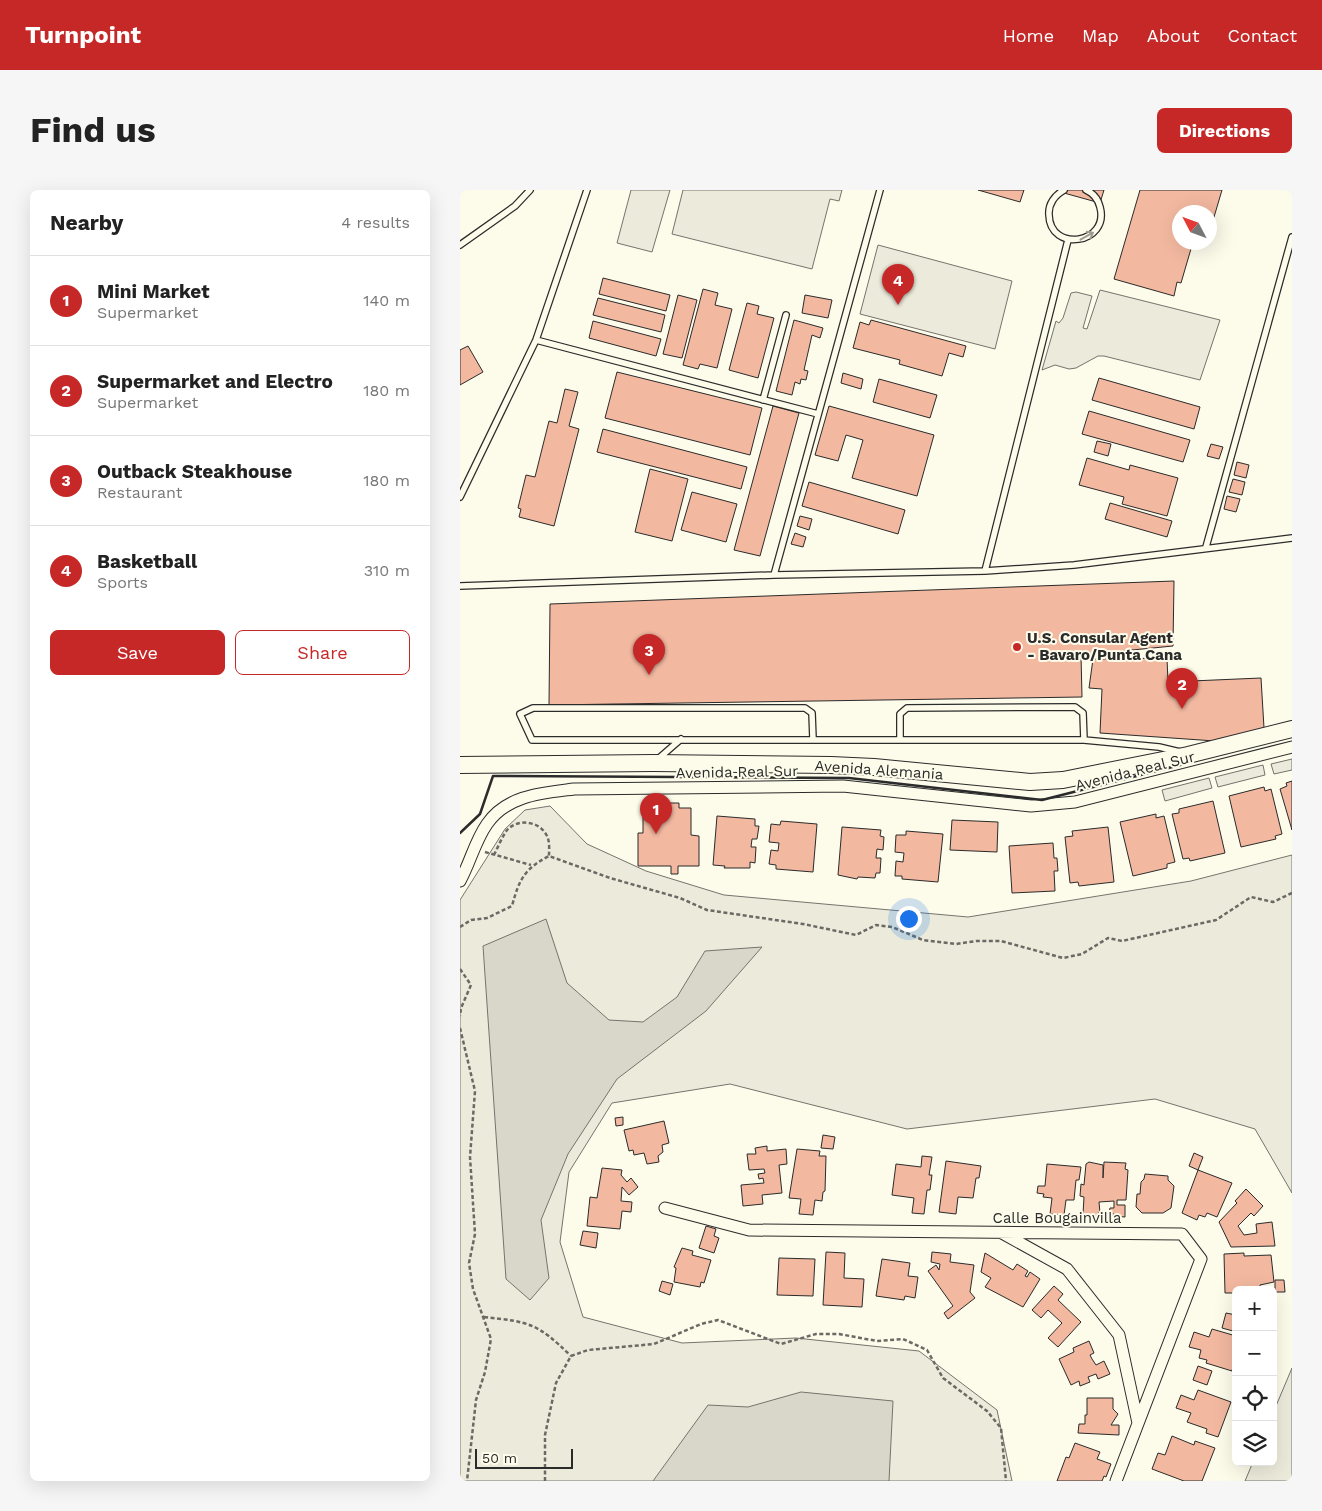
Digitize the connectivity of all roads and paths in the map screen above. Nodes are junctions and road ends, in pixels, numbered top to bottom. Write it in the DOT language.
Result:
graph roads {
  1 [pos="530,190"];
  2 [pos="588,190"];
  3 [pos="880,190"];
  4 [pos="1064,190"];
  5 [pos="1086,190"];
  6 [pos="1292,237"];
  7 [pos="1068,240"];
  8 [pos="460,245"];
  9 [pos="786,315"];
  10 [pos="536,340"];
  11 [pos="764,400"];
  12 [pos="818,414"];
  13 [pos="460,496"];
  14 [pos="1292,538"];
  15 [pos="1206,547"];
  16 [pos="986,572"];
  17 [pos="774,575"];
  18 [pos="460,586"];
  19 [pos="1292,729"];
  20 [pos="900,738"];
  21 [pos="681,739"];
  22 [pos="813,739"];
  23 [pos="1084,740"];
  24 [pos="1292,747"];
  25 [pos="1188,755"];
  26 [pos="653,763"];
  27 [pos="460,765"];
  28 [pos="474,849"];
  29 [pos="494,855"];
  30 [pos="549,856"];
  31 [pos="531,865"];
  32 [pos="460,881"];
  33 [pos="1292,893"];
  34 [pos="460,927"];
  35 [pos="460,969"];
  36 [pos="460,1016"];
  37 [pos="460,1028"];
  38 [pos="665,1208"];
  39 [pos="1000,1232"];
  40 [pos="484,1317"];
  41 [pos="571,1356"];
  42 [pos="1138,1424"];
  43 [pos="467,1481"];
  44 [pos="546,1481"];
  45 [pos="1006,1481"];
  46 [pos="1116,1481"];
  1 -- 8 [label="lane"];
  2 -- 10 [label="lane"];
  3 -- 12 [label="lane"];
  4 -- 7 [label="lane"];
  7 -- 5 [label="lane, one-way"];
  6 -- 15 [label="lane"];
  7 -- 16 [label="lane"];
  9 -- 11 [label="lane"];
  10 -- 11 [label="lane"];
  10 -- 13 [label="lane"];
  11 -- 12 [label="lane"];
  12 -- 17 [label="lane"];
  14 -- 15 [label="lane"];
  15 -- 16 [label="lane"];
  16 -- 17 [label="lane"];
  17 -- 18 [label="lane"];
  19 -- 25 [label="street, Avenida Alemania"];
  20 -- 22 [label="lane"];
  20 -- 23 [label="lane"];
  20 -- 23 [label="lane"];
  21 -- 22 [label="lane"];
  21 -- 22 [label="lane"];
  21 -- 26 [label="lane"];
  23 -- 25 [label="lane"];
  24 -- 28 [label="street, Avenida Real Sur"];
  25 -- 26 [label="street, Avenida Alemania"];
  26 -- 27 [label="street, Avenida Alemania"];
  28 -- 29 [label="path"];
  28 -- 32 [label="street, Avenida Real Sur"];
  29 -- 30 [label="path"];
  29 -- 31 [label="path"];
  30 -- 31 [label="path"];
  30 -- 33 [label="path"];
  31 -- 34 [label="path"];
  35 -- 36 [label="path"];
  37 -- 40 [label="path"];
  38 -- 39 [label="street, Calle Bougainvilla"];
  39 -- 42 [label="street"];
  39 -- 42 [label="street, Calle Bougainvilla"];
  40 -- 41 [label="path"];
  40 -- 43 [label="path"];
  41 -- 44 [label="path"];
  41 -- 45 [label="path"];
  42 -- 46 [label="street, Calle Bougainvilla"];
}
